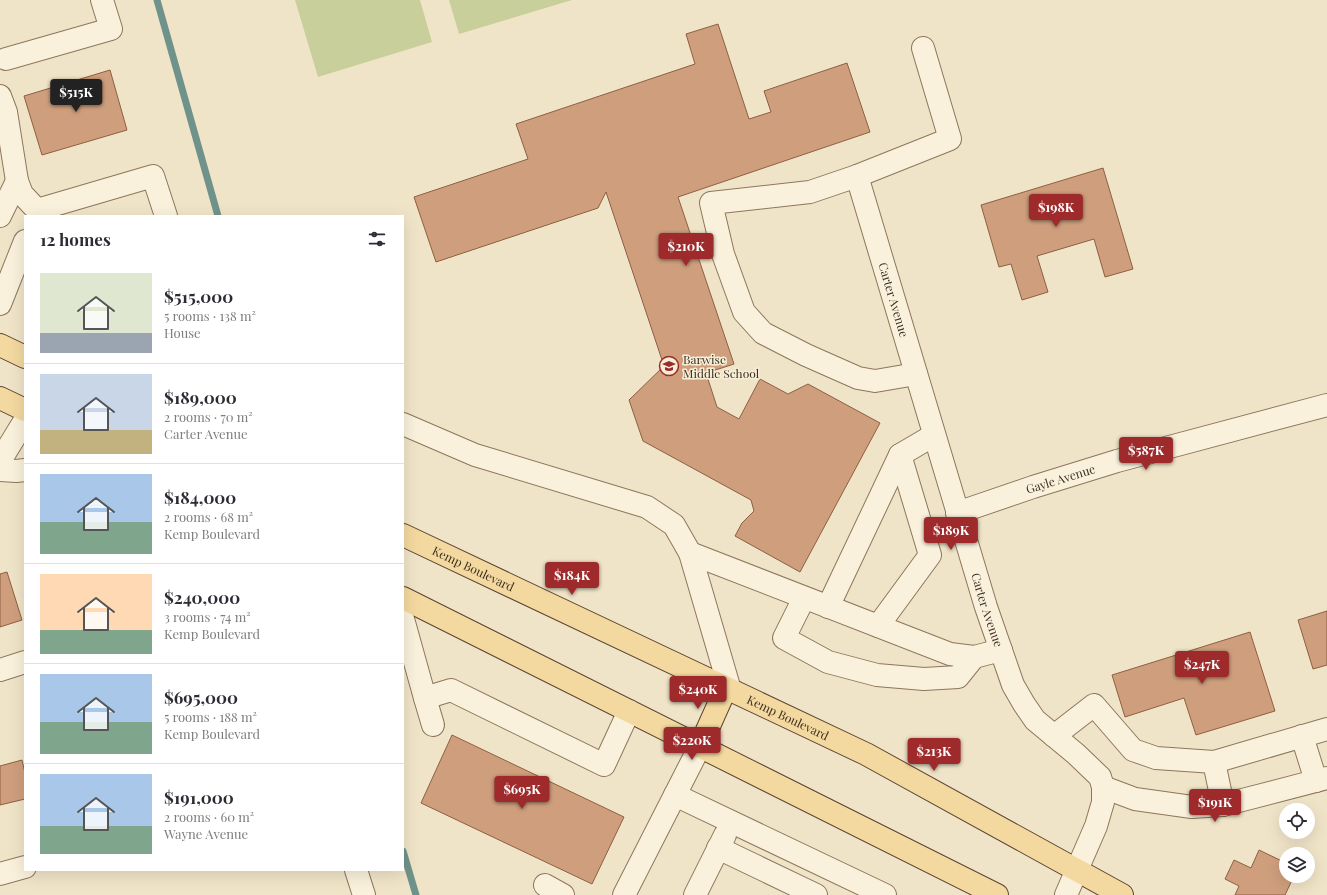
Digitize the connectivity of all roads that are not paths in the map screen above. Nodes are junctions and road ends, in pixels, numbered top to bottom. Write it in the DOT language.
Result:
graph roads {
  1 [pos="102,0"];
  2 [pos="923,48"];
  3 [pos="6,60"];
  4 [pos="0,96"];
  5 [pos="6,149"];
  6 [pos="857,176"];
  7 [pos="17,181"];
  8 [pos="40,214"];
  9 [pos="166,215"];
  10 [pos="0,216"];
  11 [pos="24,244"];
  12 [pos="0,304"];
  13 [pos="0,345"];
  14 [pos="24,357"];
  15 [pos="916,374"];
  16 [pos="0,398"];
  17 [pos="1327,405"];
  18 [pos="24,410"];
  19 [pos="24,422"];
  20 [pos="404,424"];
  21 [pos="934,435"];
  22 [pos="900,455"];
  23 [pos="0,461"];
  24 [pos="0,470"];
  25 [pos="24,470"];
  26 [pos="957,512"];
  27 [pos="404,535"];
  28 [pos="690,553"];
  29 [pos="404,598"];
  30 [pos="804,598"];
  31 [pos="828,607"];
  32 [pos="404,623"];
  33 [pos="878,626"];
  34 [pos="1001,650"];
  35 [pos="974,657"];
  36 [pos="24,662"];
  37 [pos="0,670"];
  38 [pos="728,689"];
  39 [pos="425,698"];
  40 [pos="629,711"];
  41 [pos="433,725"];
  42 [pos="1327,728"];
  43 [pos="1054,736"];
  44 [pos="1302,736"];
  45 [pos="700,746"];
  46 [pos="1214,762"];
  47 [pos="1322,779"];
  48 [pos="1103,787"];
  49 [pos="675,795"];
  50 [pos="1223,805"];
  51 [pos="731,822"];
  52 [pos="718,848"];
  53 [pos="24,867"];
  54 [pos="1077,870"];
  55 [pos="356,871"];
  56 [pos="0,874"];
  57 [pos="860,890"];
  58 [pos="364,895"];
  59 [pos="624,895"];
  60 [pos="695,895"];
  61 [pos="816,895"];
  62 [pos="885,895"];
  63 [pos="997,895"];
  64 [pos="1066,895"];
  65 [pos="1122,895"];
  1 -- 3 [label="street"];
  2 -- 6 [label="street"];
  4 -- 5 [label="street"];
  5 -- 7 [label="street"];
  6 -- 15 [label="street, Carter Avenue"];
  6 -- 15 [label="street"];
  7 -- 8 [label="street"];
  7 -- 10 [label="street"];
  8 -- 9 [label="street"];
  11 -- 12 [label="street"];
  13 -- 14 [label="main road"];
  15 -- 21 [label="street, Carter Avenue"];
  16 -- 18 [label="main road"];
  17 -- 26 [label="street, Gayle Avenue"];
  19 -- 23 [label="street"];
  20 -- 28 [label="street"];
  21 -- 22 [label="street"];
  21 -- 26 [label="street, Carter Avenue"];
  22 -- 31 [label="street"];
  22 -- 33 [label="street"];
  24 -- 25 [label="street"];
  26 -- 34 [label="street, Carter Avenue"];
  27 -- 38 [label="main road, Kemp Boulevard"];
  28 -- 30 [label="street"];
  28 -- 38 [label="street"];
  29 -- 40 [label="main road"];
  30 -- 31 [label="street"];
  30 -- 35 [label="street"];
  31 -- 33 [label="street"];
  32 -- 39 [label="street"];
  33 -- 35 [label="street"];
  34 -- 35 [label="street"];
  34 -- 43 [label="street, Carter Avenue"];
  36 -- 37 [label="street"];
  38 -- 45 [label="main road"];
  38 -- 54 [label="main road, Kemp Boulevard"];
  39 -- 40 [label="street"];
  39 -- 41 [label="street"];
  40 -- 45 [label="main road"];
  42 -- 44 [label="street"];
  43 -- 46 [label="street"];
  43 -- 48 [label="street, Carter Avenue"];
  44 -- 46 [label="street"];
  44 -- 47 [label="street"];
  45 -- 49 [label="street"];
  45 -- 63 [label="main road"];
  46 -- 50 [label="street"];
  47 -- 50 [label="street"];
  48 -- 50 [label="street"];
  48 -- 54 [label="street"];
  49 -- 51 [label="street"];
  49 -- 59 [label="street"];
  51 -- 52 [label="street"];
  51 -- 57 [label="street"];
  52 -- 60 [label="street"];
  52 -- 61 [label="street"];
  53 -- 56 [label="street"];
  54 -- 64 [label="street"];
  54 -- 65 [label="main road, Kemp Boulevard"];
  55 -- 58 [label="street"];
  57 -- 62 [label="street"];
}
